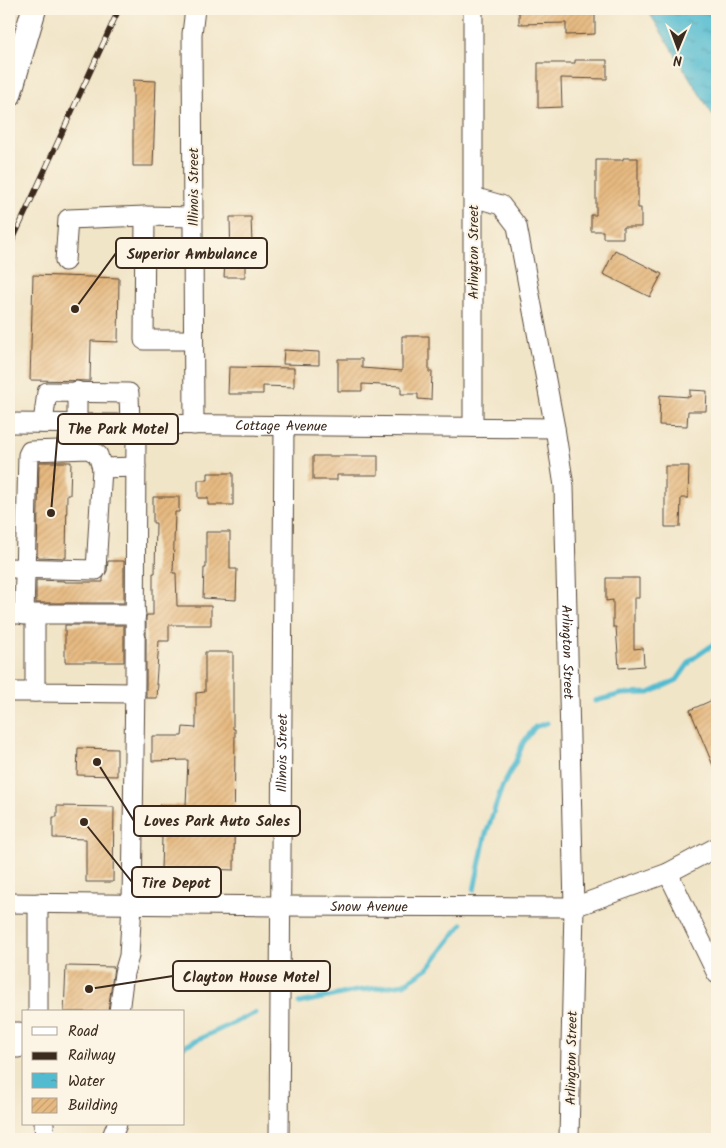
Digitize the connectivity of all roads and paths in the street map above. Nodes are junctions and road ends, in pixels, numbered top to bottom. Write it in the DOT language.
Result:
graph roads {
  1 [pos="34,9"];
  2 [pos="195,9"];
  3 [pos="473,9"];
  4 [pos="9,94"];
  5 [pos="473,197"];
  6 [pos="146,216"];
  7 [pos="193,217"];
  8 [pos="65,261"];
  9 [pos="194,340"];
  10 [pos="76,391"];
  11 [pos="9,423"];
  12 [pos="40,423"];
  13 [pos="77,424"];
  14 [pos="133,425"];
  15 [pos="194,425"];
  16 [pos="284,426"];
  17 [pos="473,427"];
  18 [pos="555,428"];
  19 [pos="37,450"];
  20 [pos="136,467"];
  21 [pos="102,468"];
  22 [pos="17,568"];
  23 [pos="136,614"];
  24 [pos="23,615"];
  25 [pos="9,692"];
  26 [pos="35,692"];
  27 [pos="135,693"];
  28 [pos="717,847"];
  29 [pos="668,873"];
  30 [pos="9,903"];
  31 [pos="38,903"];
  32 [pos="132,904"];
  33 [pos="280,906"];
  34 [pos="574,907"];
  35 [pos="717,974"];
  36 [pos="37,1010"];
  37 [pos="119,1010"];
  38 [pos="9,1032"];
  39 [pos="22,1037"];
  40 [pos="22,1043"];
  41 [pos="9,1047"];
  42 [pos="44,1126"];
  43 [pos="116,1126"];
  44 [pos="45,1139"];
  45 [pos="111,1139"];
  46 [pos="279,1139"];
  47 [pos="570,1139"];
  1 -- 4 [label="main road"];
  2 -- 7 [label="street, Illinois Street"];
  3 -- 5 [label="street, Arlington Street"];
  5 -- 17 [label="street, Arlington Street"];
  5 -- 18 [label="street, Arlington Street"];
  6 -- 7 [label="street"];
  6 -- 8 [label="street"];
  6 -- 9 [label="street"];
  7 -- 9 [label="street, Illinois Street"];
  9 -- 15 [label="street, Illinois Street"];
  10 -- 12 [label="street"];
  10 -- 13 [label="street"];
  10 -- 14 [label="street"];
  11 -- 12 [label="street, Cottage Avenue"];
  12 -- 13 [label="street, Cottage Avenue"];
  12 -- 19 [label="street"];
  13 -- 14 [label="street, Cottage Avenue"];
  14 -- 15 [label="street, Cottage Avenue"];
  14 -- 20 [label="street"];
  15 -- 16 [label="street, Cottage Avenue"];
  16 -- 17 [label="street, Cottage Avenue"];
  16 -- 33 [label="street, Illinois Street"];
  17 -- 18 [label="street, Cottage Avenue"];
  18 -- 34 [label="street, Arlington Street"];
  19 -- 21 [label="street"];
  19 -- 22 [label="street"];
  20 -- 21 [label="street"];
  20 -- 23 [label="street"];
  21 -- 22 [label="street"];
  22 -- 24 [label="street"];
  23 -- 24 [label="street"];
  23 -- 27 [label="street"];
  24 -- 26 [label="street"];
  25 -- 26 [label="street"];
  26 -- 27 [label="street"];
  27 -- 32 [label="street"];
  28 -- 29 [label="street, Snow Avenue"];
  29 -- 34 [label="street, Snow Avenue"];
  29 -- 35 [label="street"];
  30 -- 31 [label="street, Snow Avenue"];
  31 -- 32 [label="street, Snow Avenue"];
  31 -- 36 [label="street"];
  32 -- 33 [label="street, Snow Avenue"];
  32 -- 37 [label="street"];
  33 -- 34 [label="street, Snow Avenue"];
  33 -- 46 [label="street, Illinois Street"];
  34 -- 47 [label="street, Arlington Street"];
  38 -- 39 [label="street"];
  40 -- 41 [label="street"];
  42 -- 44 [label="street"];
  43 -- 45 [label="street"];
}
